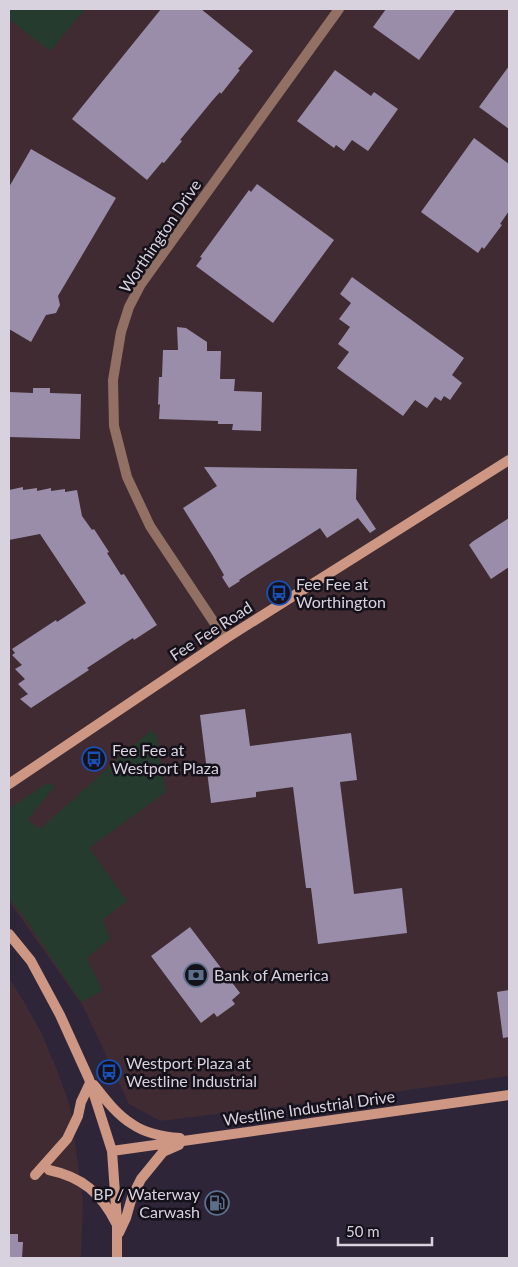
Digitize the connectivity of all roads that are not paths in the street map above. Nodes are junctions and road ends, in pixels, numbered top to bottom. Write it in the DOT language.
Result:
graph roads {
  1 [pos="339,9"];
  2 [pos="509,460"];
  3 [pos="225,639"];
  4 [pos="9,784"];
  5 [pos="9,934"];
  6 [pos="89,1081"];
  7 [pos="509,1095"];
  8 [pos="196,1139"];
  9 [pos="112,1151"];
  10 [pos="49,1170"];
  11 [pos="35,1175"];
  12 [pos="117,1231"];
  13 [pos="117,1258"];
  1 -- 3 [label="street, Worthington Drive"];
  2 -- 3 [label="street, Fee Fee Road"];
  3 -- 4 [label="street, Fee Fee Road"];
  5 -- 6 [label="street"];
  6 -- 8 [label="street"];
  6 -- 9 [label="street"];
  6 -- 11 [label="street"];
  7 -- 8 [label="street, Westline Industrial Drive"];
  8 -- 9 [label="street, Westline Industrial Drive"];
  8 -- 12 [label="street"];
  9 -- 12 [label="street"];
  10 -- 12 [label="street"];
  12 -- 13 [label="street"];
}
